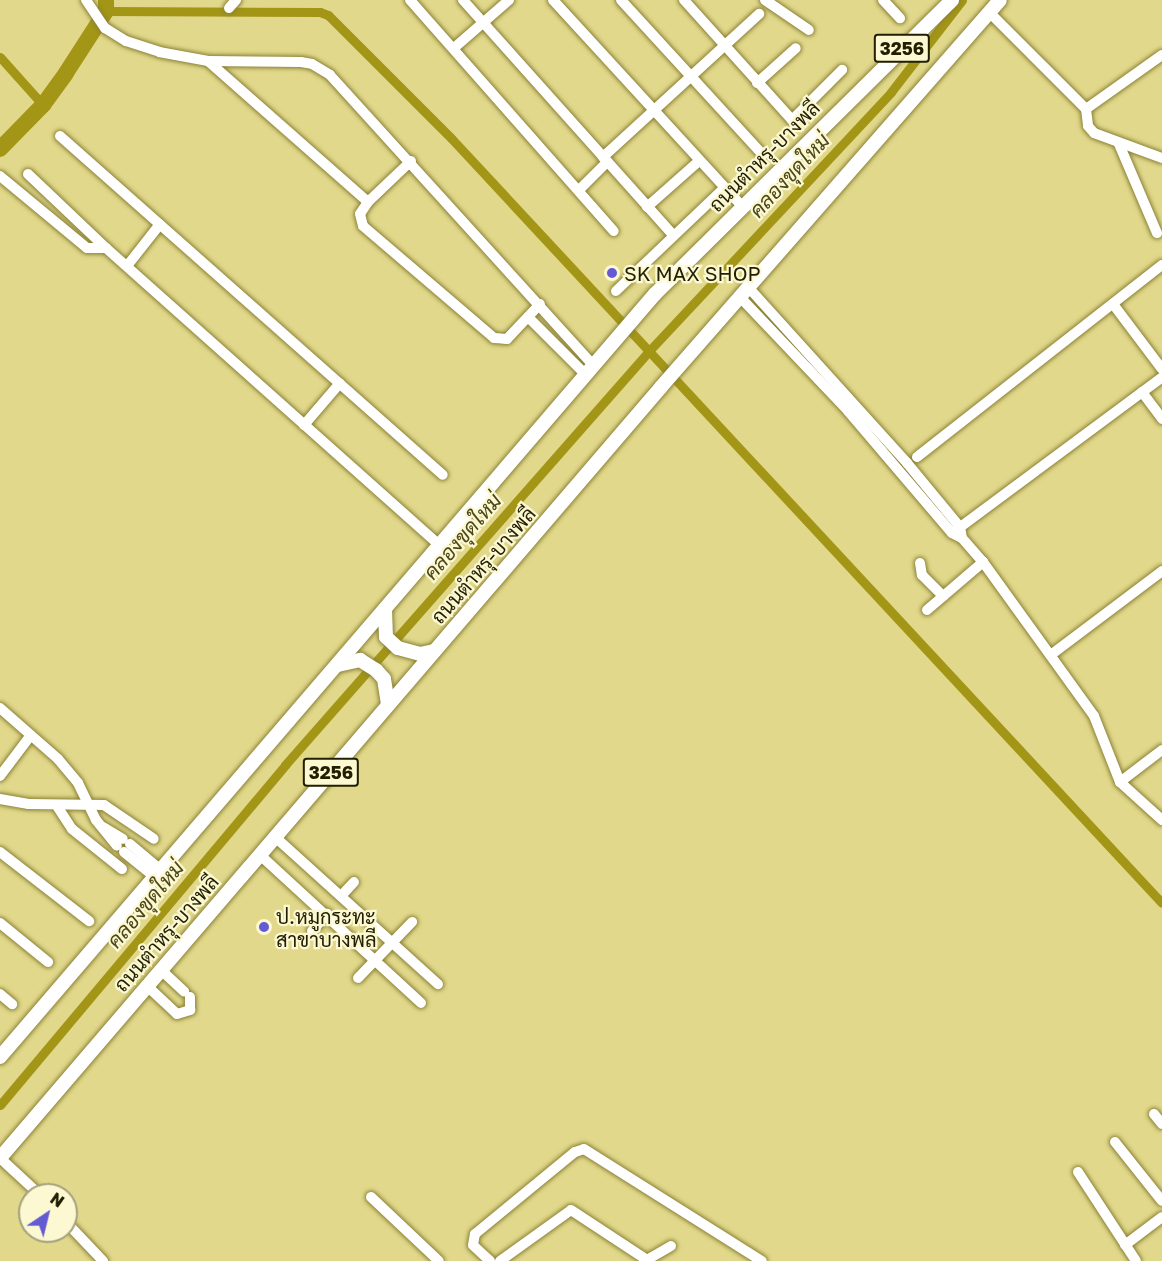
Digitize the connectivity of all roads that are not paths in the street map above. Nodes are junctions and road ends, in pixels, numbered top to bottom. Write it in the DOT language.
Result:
graph roads {
  1 [pos="86,0"];
  2 [pos="410,0"];
  3 [pos="463,0"];
  4 [pos="508,0"];
  5 [pos="553,0"];
  6 [pos="621,0"];
  7 [pos="701,0"];
  8 [pos="765,0"];
  9 [pos="883,0"];
  10 [pos="952,0"];
  11 [pos="1000,0"];
  12 [pos="688,4"];
  13 [pos="989,12"];
  14 [pos="759,14"];
  15 [pos="900,18"];
  16 [pos="482,22"];
  17 [pos="808,30"];
  18 [pos="725,46"];
  19 [pos="454,48"];
  20 [pos="796,48"];
  21 [pos="1162,55"];
  22 [pos="208,61"];
  23 [pos="842,70"];
  24 [pos="690,77"];
  25 [pos="757,83"];
  26 [pos="1086,109"];
  27 [pos="653,111"];
  28 [pos="60,136"];
  29 [pos="1119,144"];
  30 [pos="764,155"];
  31 [pos="605,159"];
  32 [pos="1162,159"];
  33 [pos="411,161"];
  34 [pos="699,161"];
  35 [pos="28,174"];
  36 [pos="0,176"];
  37 [pos="724,188"];
  38 [pos="579,190"];
  39 [pos="368,202"];
  40 [pos="741,205"];
  41 [pos="647,207"];
  42 [pos="160,224"];
  43 [pos="614,231"];
  44 [pos="1157,233"];
  45 [pos="673,235"];
  46 [pos="106,248"];
  47 [pos="1162,265"];
  48 [pos="127,266"];
  49 [pos="616,291"];
  50 [pos="744,293"];
  51 [pos="540,304"];
  52 [pos="1113,304"];
  53 [pos="528,317"];
  54 [pos="1162,369"];
  55 [pos="589,370"];
  56 [pos="1162,377"];
  57 [pos="340,382"];
  58 [pos="1142,392"];
  59 [pos="1162,419"];
  60 [pos="304,425"];
  61 [pos="917,457"];
  62 [pos="443,475"];
  63 [pos="958,533"];
  64 [pos="438,545"];
  65 [pos="983,562"];
  66 [pos="920,563"];
  67 [pos="1162,570"];
  68 [pos="943,596"];
  69 [pos="385,609"];
  70 [pos="927,610"];
  71 [pos="434,651"];
  72 [pos="1052,654"];
  73 [pos="336,666"];
  74 [pos="388,705"];
  75 [pos="0,708"];
  76 [pos="31,735"];
  77 [pos="1162,750"];
  78 [pos="0,776"];
  79 [pos="1120,782"];
  80 [pos="0,799"];
  81 [pos="87,803"];
  82 [pos="57,806"];
  83 [pos="1162,820"];
  84 [pos="274,836"];
  85 [pos="154,839"];
  86 [pos="0,852"];
  87 [pos="259,854"];
  88 [pos="122,869"];
  89 [pos="159,874"];
  90 [pos="354,882"];
  91 [pos="341,896"];
  92 [pos="327,914"];
  93 [pos="89,921"];
  94 [pos="412,922"];
  95 [pos="0,923"];
  96 [pos="312,931"];
  97 [pos="393,943"];
  98 [pos="377,959"];
  99 [pos="48,962"];
  100 [pos="160,969"];
  101 [pos="358,978"];
  102 [pos="438,984"];
  103 [pos="146,985"];
  104 [pos="0,994"];
  105 [pos="421,1003"];
  106 [pos="12,1004"];
  107 [pos="0,1057"];
  108 [pos="1154,1114"];
  109 [pos="1162,1124"];
  110 [pos="1115,1142"];
  111 [pos="0,1158"];
  112 [pos="1078,1172"];
  113 [pos="27,1183"];
  114 [pos="371,1197"];
  115 [pos="1162,1201"];
  116 [pos="1162,1217"];
  117 [pos="78,1235"];
  118 [pos="1125,1245"];
  119 [pos="671,1246"];
  120 [pos="103,1261"];
  121 [pos="439,1261"];
  122 [pos="490,1261"];
  123 [pos="500,1261"];
  124 [pos="646,1261"];
  125 [pos="762,1261"];
  126 [pos="1136,1261"];
  1 -- 22 [label="street"];
  2 -- 19 [label="street"];
  3 -- 16 [label="street"];
  4 -- 16 [label="street"];
  5 -- 27 [label="street"];
  6 -- 24 [label="street"];
  7 -- 12 [label="street"];
  8 -- 17 [label="street"];
  9 -- 15 [label="street"];
  10 -- 40 [label="main road, ถนนตำหรุ-บางพลี / 3256"];
  11 -- 13 [label="main road, ถนนตำหรุ-บางพลี / 3256"];
  12 -- 18 [label="street"];
  13 -- 26 [label="street"];
  13 -- 50 [label="main road, ถนนตำหรุ-บางพลี / 3256"];
  14 -- 18 [label="street"];
  16 -- 19 [label="street"];
  16 -- 31 [label="street"];
  18 -- 24 [label="street"];
  18 -- 25 [label="street"];
  19 -- 38 [label="street"];
  20 -- 25 [label="street"];
  21 -- 26 [label="street"];
  22 -- 33 [label="street"];
  22 -- 39 [label="street"];
  23 -- 25 [label="street"];
  24 -- 27 [label="street"];
  24 -- 30 [label="street"];
  26 -- 29 [label="street"];
  27 -- 31 [label="street"];
  27 -- 34 [label="street"];
  28 -- 42 [label="street"];
  29 -- 32 [label="street"];
  29 -- 44 [label="street"];
  31 -- 38 [label="street"];
  31 -- 41 [label="street"];
  33 -- 39 [label="street"];
  33 -- 51 [label="street"];
  34 -- 37 [label="street"];
  34 -- 41 [label="street"];
  35 -- 46 [label="street"];
  36 -- 46 [label="street"];
  37 -- 40 [label="street"];
  37 -- 45 [label="street"];
  38 -- 43 [label="street"];
  39 -- 53 [label="street"];
  40 -- 55 [label="main road, ถนนตำหรุ-บางพลี / 3256"];
  41 -- 45 [label="street"];
  42 -- 48 [label="street"];
  42 -- 57 [label="street"];
  45 -- 49 [label="street"];
  46 -- 48 [label="street"];
  47 -- 52 [label="street"];
  48 -- 60 [label="street"];
  50 -- 63 [label="street"];
  50 -- 71 [label="main road, ถนนตำหรุ-บางพลี / 3256"];
  51 -- 53 [label="street"];
  51 -- 55 [label="street"];
  52 -- 54 [label="street"];
  52 -- 61 [label="street"];
  53 -- 55 [label="street"];
  55 -- 64 [label="main road, ถนนตำหรุ-บางพลี / 3256"];
  56 -- 58 [label="street"];
  57 -- 60 [label="street"];
  57 -- 62 [label="street"];
  58 -- 59 [label="street"];
  58 -- 63 [label="street"];
  60 -- 64 [label="street"];
  63 -- 65 [label="street"];
  64 -- 69 [label="main road, ถนนตำหรุ-บางพลี / 3256"];
  65 -- 68 [label="street"];
  65 -- 72 [label="street"];
  66 -- 68 [label="street"];
  67 -- 72 [label="street"];
  68 -- 70 [label="street"];
  69 -- 71 [label="main road"];
  69 -- 73 [label="main road, ถนนตำหรุ-บางพลี / 3256"];
  71 -- 74 [label="main road, ถนนตำหรุ-บางพลี / 3256"];
  72 -- 79 [label="street"];
  73 -- 74 [label="main road"];
  73 -- 89 [label="main road, ถนนตำหรุ-บางพลี / 3256"];
  74 -- 84 [label="main road, ถนนตำหรุ-บางพลี / 3256"];
  75 -- 76 [label="street"];
  76 -- 78 [label="street"];
  76 -- 81 [label="street"];
  77 -- 79 [label="street"];
  79 -- 83 [label="street"];
  80 -- 82 [label="street"];
  81 -- 82 [label="street"];
  81 -- 85 [label="street"];
  81 -- 89 [label="street"];
  82 -- 88 [label="street"];
  84 -- 87 [label="main road, ถนนตำหรุ-บางพลี / 3256"];
  84 -- 91 [label="street"];
  86 -- 93 [label="street"];
  87 -- 92 [label="street"];
  87 -- 100 [label="main road, ถนนตำหรุ-บางพลี / 3256"];
  89 -- 107 [label="main road, ถนนตำหรุ-บางพลี / 3256"];
  90 -- 91 [label="street"];
  91 -- 97 [label="street"];
  92 -- 96 [label="street"];
  92 -- 98 [label="street"];
  94 -- 97 [label="street"];
  95 -- 99 [label="street"];
  97 -- 98 [label="street"];
  97 -- 102 [label="street"];
  98 -- 101 [label="street"];
  98 -- 105 [label="street"];
  100 -- 103 [label="main road, ถนนตำหรุ-บางพลี / 3256"];
  100 -- 103 [label="street"];
  103 -- 111 [label="main road, ถนนตำหรุ-บางพลี / 3256"];
  104 -- 106 [label="street"];
  108 -- 109 [label="street"];
  110 -- 115 [label="street"];
  111 -- 113 [label="street"];
  112 -- 118 [label="street"];
  114 -- 121 [label="street"];
  116 -- 118 [label="street"];
  117 -- 120 [label="street"];
  118 -- 126 [label="street"];
  119 -- 124 [label="street"];
  122 -- 125 [label="street"];
  123 -- 124 [label="street"];
}
